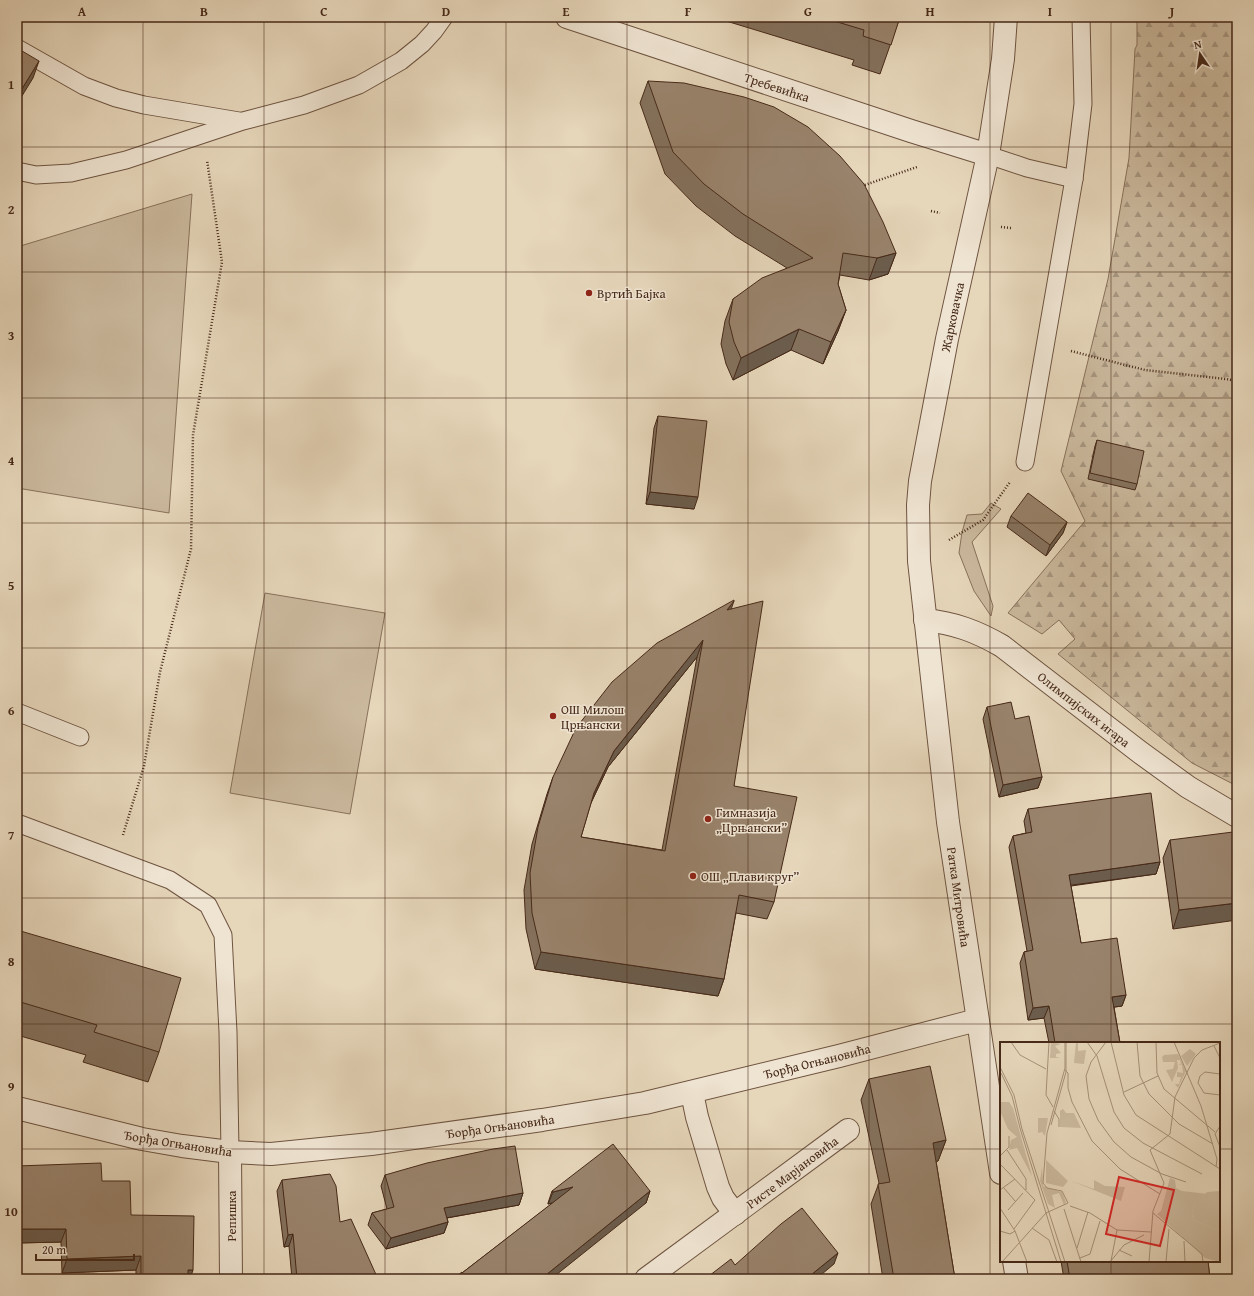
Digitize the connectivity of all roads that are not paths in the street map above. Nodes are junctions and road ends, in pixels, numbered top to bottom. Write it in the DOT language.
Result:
graph roads {
  1 [pos="444,17"];
  2 [pos="567,17"];
  3 [pos="1006,17"];
  4 [pos="1081,17"];
  5 [pos="17,48"];
  6 [pos="243,121"];
  7 [pos="988,155"];
  8 [pos="17,171"];
  9 [pos="1074,179"];
  10 [pos="1025,462"];
  11 [pos="925,620"];
  12 [pos="17,712"];
  13 [pos="80,737"];
  14 [pos="1237,816"];
  15 [pos="17,823"];
  16 [pos="977,1020"];
  17 [pos="692,1092"];
  18 [pos="17,1108"];
  19 [pos="848,1130"];
  20 [pos="230,1152"];
  21 [pos="1000,1167"];
  22 [pos="735,1214"];
  23 [pos="1014,1262"];
  24 [pos="231,1279"];
  25 [pos="646,1279"];
  26 [pos="1017,1279"];
  1 -- 6 [label="lane"];
  2 -- 7 [label="street, Требевићка"];
  3 -- 7 [label="street, Жарковачка"];
  4 -- 9 [label="lane"];
  5 -- 6 [label="lane"];
  6 -- 8 [label="lane"];
  7 -- 9 [label="lane"];
  7 -- 11 [label="street, Жарковачка"];
  9 -- 10 [label="lane"];
  11 -- 14 [label="street, Олимпијских игара"];
  11 -- 16 [label="street, Ратка Митровића"];
  12 -- 13 [label="lane"];
  15 -- 20 [label="lane"];
  16 -- 17 [label="street, Ђорђа Огњановића"];
  16 -- 21 [label="street, Ратка Митровића"];
  17 -- 20 [label="street, Ђорђа Огњановића"];
  17 -- 22 [label="street, Ристе Марјановића"];
  18 -- 20 [label="street, Ђорђа Огњановића"];
  19 -- 22 [label="street, Ристе Марјановића"];
  20 -- 24 [label="street, Репишка"];
  22 -- 25 [label="street, Ристе Марјановића"];
  23 -- 26 [label="street"];
}
